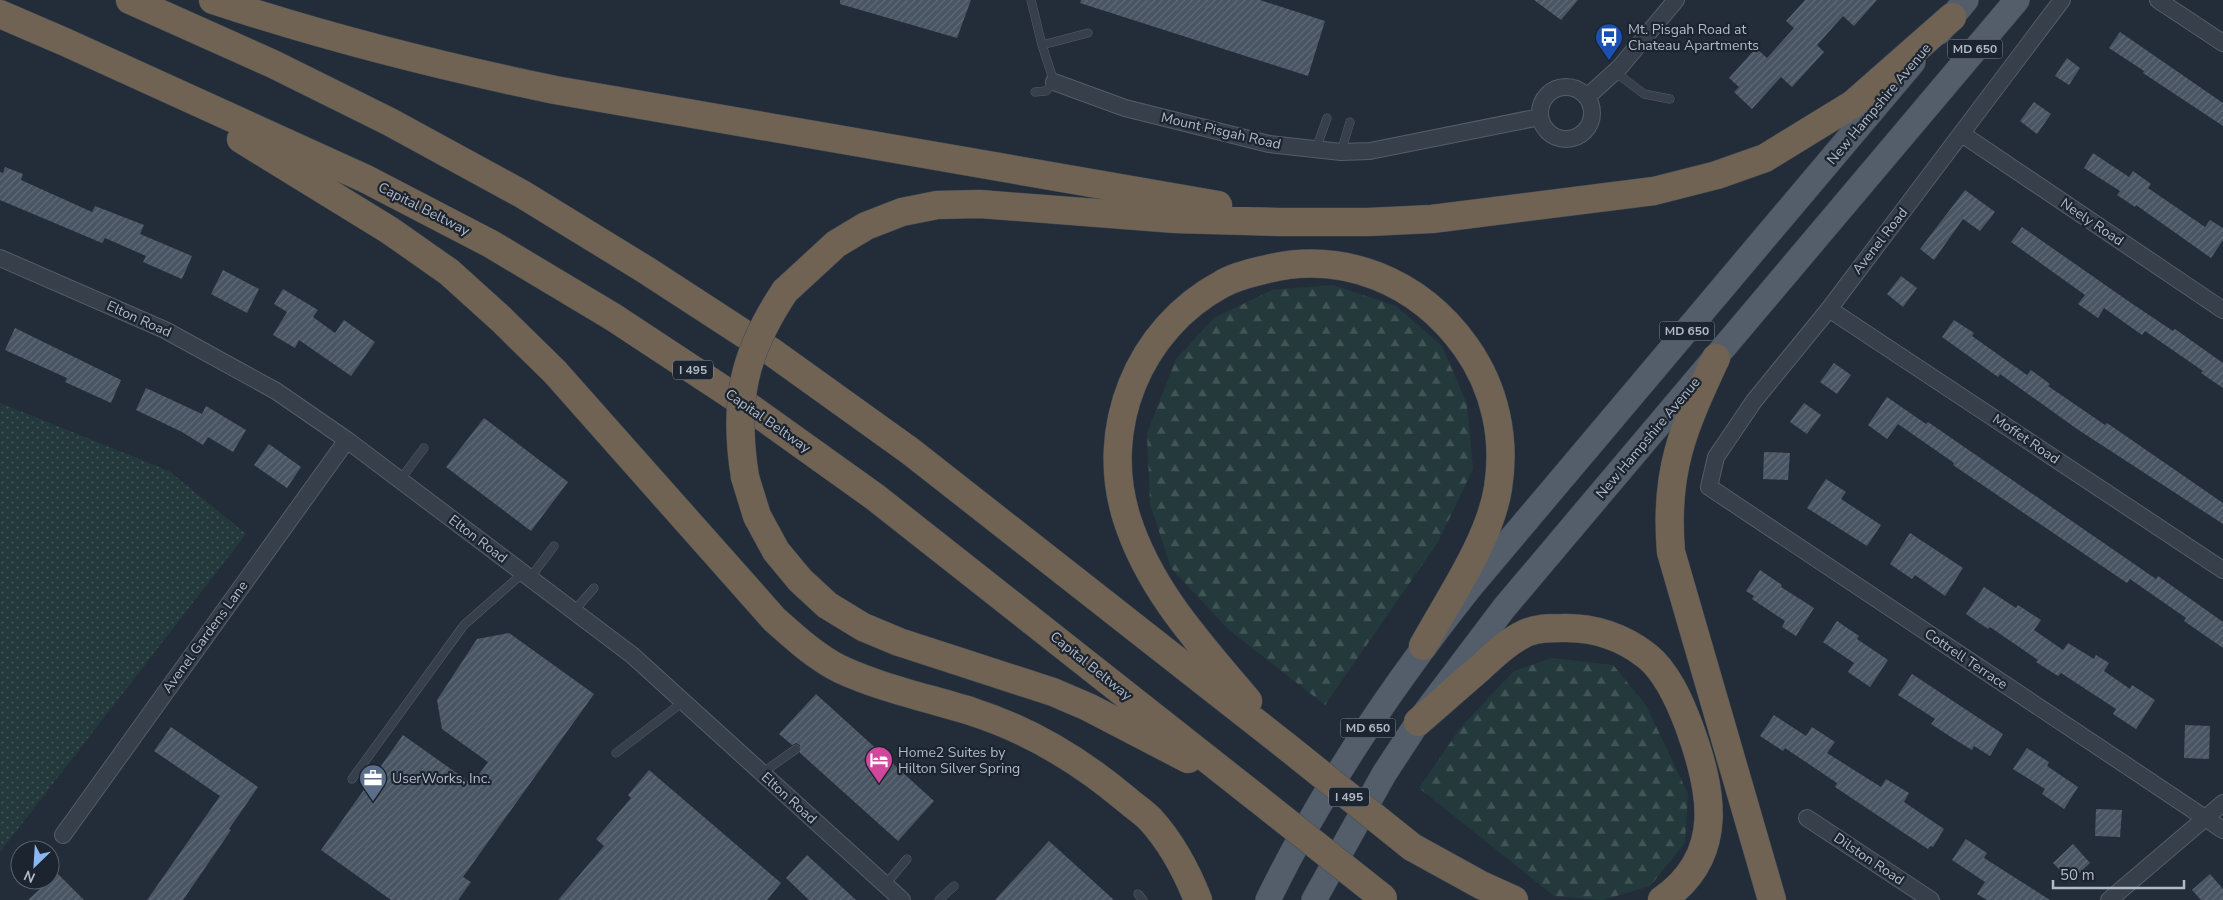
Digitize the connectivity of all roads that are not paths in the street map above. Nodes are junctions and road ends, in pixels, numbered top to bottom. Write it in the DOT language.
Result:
graph roads {
  1 [pos="130,0"];
  2 [pos="213,0"];
  3 [pos="1031,0"];
  4 [pos="1676,0"];
  5 [pos="2017,0"];
  6 [pos="2062,0"];
  7 [pos="2158,0"];
  8 [pos="1959,8"];
  9 [pos="0,14"];
  10 [pos="1088,33"];
  11 [pos="65,42"];
  12 [pos="2223,43"];
  13 [pos="1042,45"];
  14 [pos="1614,72"];
  15 [pos="1054,82"];
  16 [pos="1035,92"];
  17 [pos="1587,97"];
  18 [pos="1670,99"];
  19 [pos="1540,117"];
  20 [pos="1327,118"];
  21 [pos="1350,122"];
  22 [pos="1962,134"];
  23 [pos="1316,149"];
  24 [pos="1341,152"];
  25 [pos="1368,222"];
  26 [pos="0,258"];
  27 [pos="1829,308"];
  28 [pos="2223,310"];
  29 [pos="1716,358"];
  30 [pos="347,440"];
  31 [pos="424,448"];
  32 [pos="400,480"];
  33 [pos="1709,488"];
  34 [pos="554,546"];
  35 [pos="2223,570"];
  36 [pos="526,575"];
  37 [pos="594,588"];
  38 [pos="574,611"];
  39 [pos="1423,646"];
  40 [pos="683,702"];
  41 [pos="1418,722"];
  42 [pos="1286,746"];
  43 [pos="796,749"];
  44 [pos="616,753"];
  45 [pos="762,773"];
  46 [pos="352,779"];
  47 [pos="1258,799"];
  48 [pos="2223,804"];
  49 [pos="1808,818"];
  50 [pos="2206,818"];
  51 [pos="2223,830"];
  52 [pos="63,835"];
  53 [pos="1412,847"];
  54 [pos="907,858"];
  55 [pos="885,885"];
  56 [pos="954,886"];
  57 [pos="902,900"];
  58 [pos="940,900"];
  59 [pos="1198,900"];
  60 [pos="1268,900"];
  61 [pos="1314,900"];
  62 [pos="1385,900"];
  63 [pos="1480,900"];
  64 [pos="1514,900"];
  65 [pos="1662,900"];
  66 [pos="1772,900"];
  67 [pos="1931,900"];
  68 [pos="2109,900"];
  1 -- 42 [label="highway, I 495"];
  2 -- 25 [label="highway"];
  3 -- 13 [label="lane"];
  4 -- 14 [label="street"];
  5 -- 29 [label="main road, New Hampshire Avenue / MD 650"];
  6 -- 22 [label="street, Avenel Road"];
  7 -- 12 [label="street"];
  8 -- 25 [label="highway"];
  8 -- 39 [label="main road, New Hampshire Avenue / MD 650"];
  9 -- 11 [label="highway, Capital Beltway / I 495"];
  10 -- 13 [label="lane"];
  11 -- 47 [label="highway, Capital Beltway / I 495"];
  11 -- 59 [label="highway"];
  13 -- 15 [label="lane"];
  14 -- 17 [label="street"];
  14 -- 18 [label="lane"];
  15 -- 16 [label="lane"];
  15 -- 23 [label="street, Mount Pisgah Road"];
  17 -- 19 [label="street"];
  17 -- 19 [label="street"];
  19 -- 24 [label="street, Mount Pisgah Road"];
  20 -- 23 [label="lane"];
  21 -- 24 [label="lane"];
  22 -- 27 [label="street, Avenel Road"];
  22 -- 28 [label="street, Neely Road"];
  23 -- 24 [label="street, Mount Pisgah Road"];
  25 -- 47 [label="highway, bridge"];
  26 -- 30 [label="street, Elton Road"];
  27 -- 33 [label="street, Avenel Road"];
  27 -- 35 [label="street, Moffet Road"];
  29 -- 41 [label="main road, New Hampshire Avenue / MD 650"];
  29 -- 66 [label="highway"];
  30 -- 32 [label="street, Elton Road"];
  30 -- 52 [label="street, Avenel Gardens Lane"];
  31 -- 32 [label="lane"];
  32 -- 36 [label="street, Elton Road"];
  33 -- 50 [label="street, Cottrell Terrace"];
  34 -- 36 [label="lane"];
  36 -- 38 [label="street, Elton Road"];
  36 -- 46 [label="lane"];
  37 -- 38 [label="lane"];
  38 -- 40 [label="street, Elton Road"];
  39 -- 42 [label="highway"];
  39 -- 60 [label="main road, New Hampshire Avenue / MD 650"];
  40 -- 44 [label="lane"];
  40 -- 45 [label="street, Elton Road"];
  41 -- 61 [label="main road, New Hampshire Avenue / MD 650"];
  41 -- 65 [label="highway"];
  42 -- 53 [label="highway, I 495, bridge"];
  43 -- 45 [label="lane"];
  45 -- 55 [label="street, Elton Road"];
  47 -- 62 [label="highway, Capital Beltway / I 495, bridge"];
  48 -- 50 [label="street"];
  49 -- 67 [label="street, Dilston Road"];
  50 -- 51 [label="street, Cottrell Terrace"];
  50 -- 68 [label="street"];
  53 -- 63 [label="highway, I 495"];
  53 -- 64 [label="highway"];
  54 -- 55 [label="lane"];
  55 -- 57 [label="street, Elton Road"];
  56 -- 58 [label="lane"];
}
